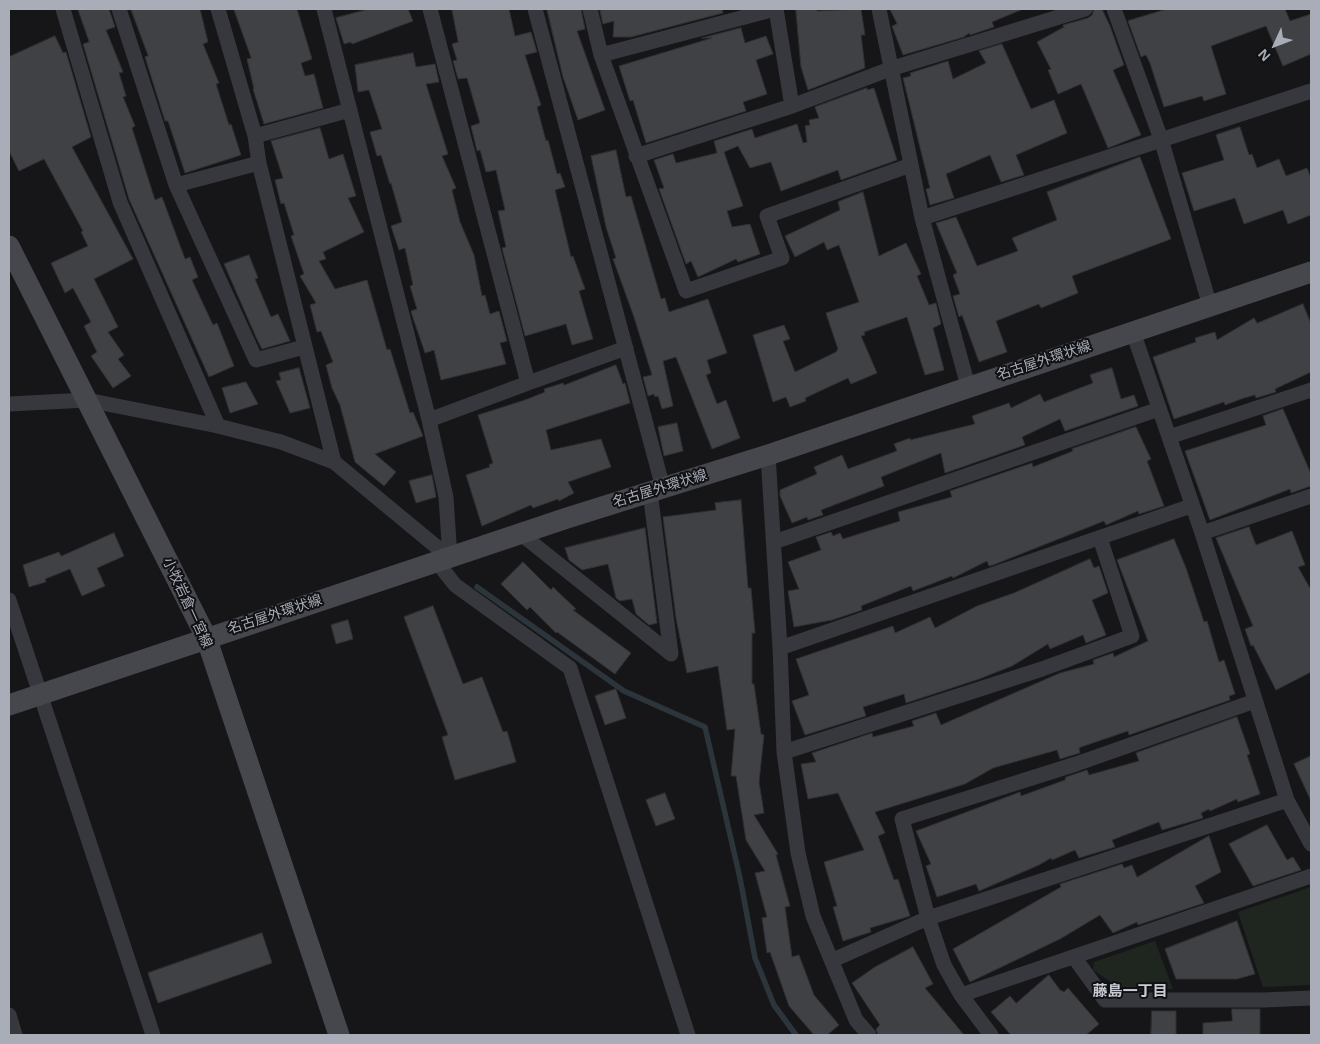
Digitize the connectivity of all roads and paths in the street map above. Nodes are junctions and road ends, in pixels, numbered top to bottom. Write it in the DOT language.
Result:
graph roads {
  1 [pos="63,9"];
  2 [pos="119,9"];
  3 [pos="218,9"];
  4 [pos="324,9"];
  5 [pos="430,9"];
  6 [pos="535,9"];
  7 [pos="590,9"];
  8 [pos="775,9"];
  9 [pos="879,9"];
  10 [pos="1085,9"];
  11 [pos="1114,9"];
  12 [pos="601,55"];
  13 [pos="890,69"];
  14 [pos="1311,91"];
  15 [pos="792,106"];
  16 [pos="350,110"];
  17 [pos="255,136"];
  18 [pos="1161,139"];
  19 [pos="636,156"];
  20 [pos="259,163"];
  21 [pos="910,165"];
  22 [pos="176,185"];
  23 [pos="922,218"];
  24 [pos="9,246"];
  25 [pos="1311,272"];
  26 [pos="1210,306"];
  27 [pos="1132,332"];
  28 [pos="304,347"];
  29 [pos="626,348"];
  30 [pos="528,383"];
  31 [pos="968,386"];
  32 [pos="1311,390"];
  33 [pos="87,400"];
  34 [pos="9,404"];
  35 [pos="1159,409"];
  36 [pos="429,420"];
  37 [pos="218,426"];
  38 [pos="1170,437"];
  39 [pos="768,455"];
  40 [pos="334,462"];
  41 [pos="657,490"];
  42 [pos="1311,496"];
  43 [pos="1191,506"];
  44 [pos="521,534"];
  45 [pos="1202,534"];
  46 [pos="1100,538"];
  47 [pos="774,542"];
  48 [pos="443,560"];
  49 [pos="9,600"];
  50 [pos="206,637"];
  51 [pos="780,648"];
  52 [pos="40,694"];
  53 [pos="1255,701"];
  54 [pos="9,704"];
  55 [pos="784,752"];
  56 [pos="1287,800"];
  57 [pos="1311,844"];
  58 [pos="1311,876"];
  59 [pos="928,918"];
  60 [pos="1074,957"];
  61 [pos="833,960"];
  62 [pos="961,995"];
  63 [pos="1311,998"];
  64 [pos="9,1015"];
  65 [pos="16,1035"];
  66 [pos="153,1035"];
  67 [pos="339,1035"];
  68 [pos="688,1035"];
  69 [pos="869,1035"];
  70 [pos="991,1035"];
  1 -- 37 [label="street"];
  2 -- 22 [label="street"];
  3 -- 17 [label="street"];
  4 -- 16 [label="street"];
  5 -- 30 [label="street"];
  6 -- 29 [label="street"];
  7 -- 12 [label="street"];
  8 -- 12 [label="street"];
  8 -- 15 [label="street"];
  9 -- 13 [label="street"];
  10 -- 13 [label="street"];
  11 -- 18 [label="street"];
  12 -- 19 [label="street"];
  13 -- 15 [label="street"];
  13 -- 21 [label="street"];
  14 -- 18 [label="street"];
  15 -- 19 [label="street"];
  16 -- 17 [label="street"];
  16 -- 36 [label="street"];
  17 -- 20 [label="street"];
  18 -- 23 [label="street"];
  18 -- 26 [label="street"];
  19 -- 21 [label="street"];
  20 -- 22 [label="street"];
  20 -- 28 [label="street"];
  21 -- 23 [label="street"];
  22 -- 28 [label="street"];
  23 -- 31 [label="street"];
  24 -- 33 [label="main road, 小牧岩倉一宮線"];
  25 -- 26 [label="main road, 名古屋外環状線"];
  26 -- 27 [label="main road, 名古屋外環状線"];
  27 -- 31 [label="main road, 名古屋外環状線"];
  27 -- 35 [label="street"];
  28 -- 40 [label="street"];
  29 -- 30 [label="street"];
  29 -- 41 [label="street"];
  30 -- 36 [label="street"];
  31 -- 39 [label="main road, 名古屋外環状線"];
  32 -- 38 [label="street"];
  33 -- 34 [label="street"];
  33 -- 37 [label="street"];
  33 -- 50 [label="main road, 小牧岩倉一宮線"];
  35 -- 38 [label="street"];
  35 -- 47 [label="street"];
  36 -- 48 [label="street"];
  37 -- 40 [label="street"];
  38 -- 43 [label="street"];
  39 -- 41 [label="main road, 名古屋外環状線"];
  39 -- 47 [label="street"];
  40 -- 48 [label="street"];
  41 -- 44 [label="main road, 名古屋外環状線"];
  41 -- 44 [label="street"];
  42 -- 45 [label="street"];
  43 -- 45 [label="street"];
  43 -- 46 [label="street"];
  44 -- 48 [label="main road, 名古屋外環状線"];
  45 -- 53 [label="street"];
  46 -- 51 [label="street"];
  46 -- 55 [label="street"];
  47 -- 51 [label="street"];
  48 -- 50 [label="main road, 名古屋外環状線"];
  48 -- 68 [label="street"];
  49 -- 52 [label="street"];
  50 -- 52 [label="main road, 名古屋外環状線"];
  50 -- 67 [label="main road, 小牧岩倉一宮線"];
  51 -- 55 [label="street"];
  52 -- 54 [label="main road, 名古屋外環状線"];
  52 -- 66 [label="street"];
  53 -- 56 [label="street"];
  53 -- 59 [label="street"];
  55 -- 61 [label="street"];
  56 -- 57 [label="street"];
  56 -- 59 [label="street"];
  58 -- 60 [label="street"];
  59 -- 61 [label="street"];
  59 -- 62 [label="street"];
  60 -- 62 [label="street"];
  60 -- 63 [label="street"];
  61 -- 69 [label="street"];
  62 -- 70 [label="street"];
  64 -- 65 [label="street"];
}
